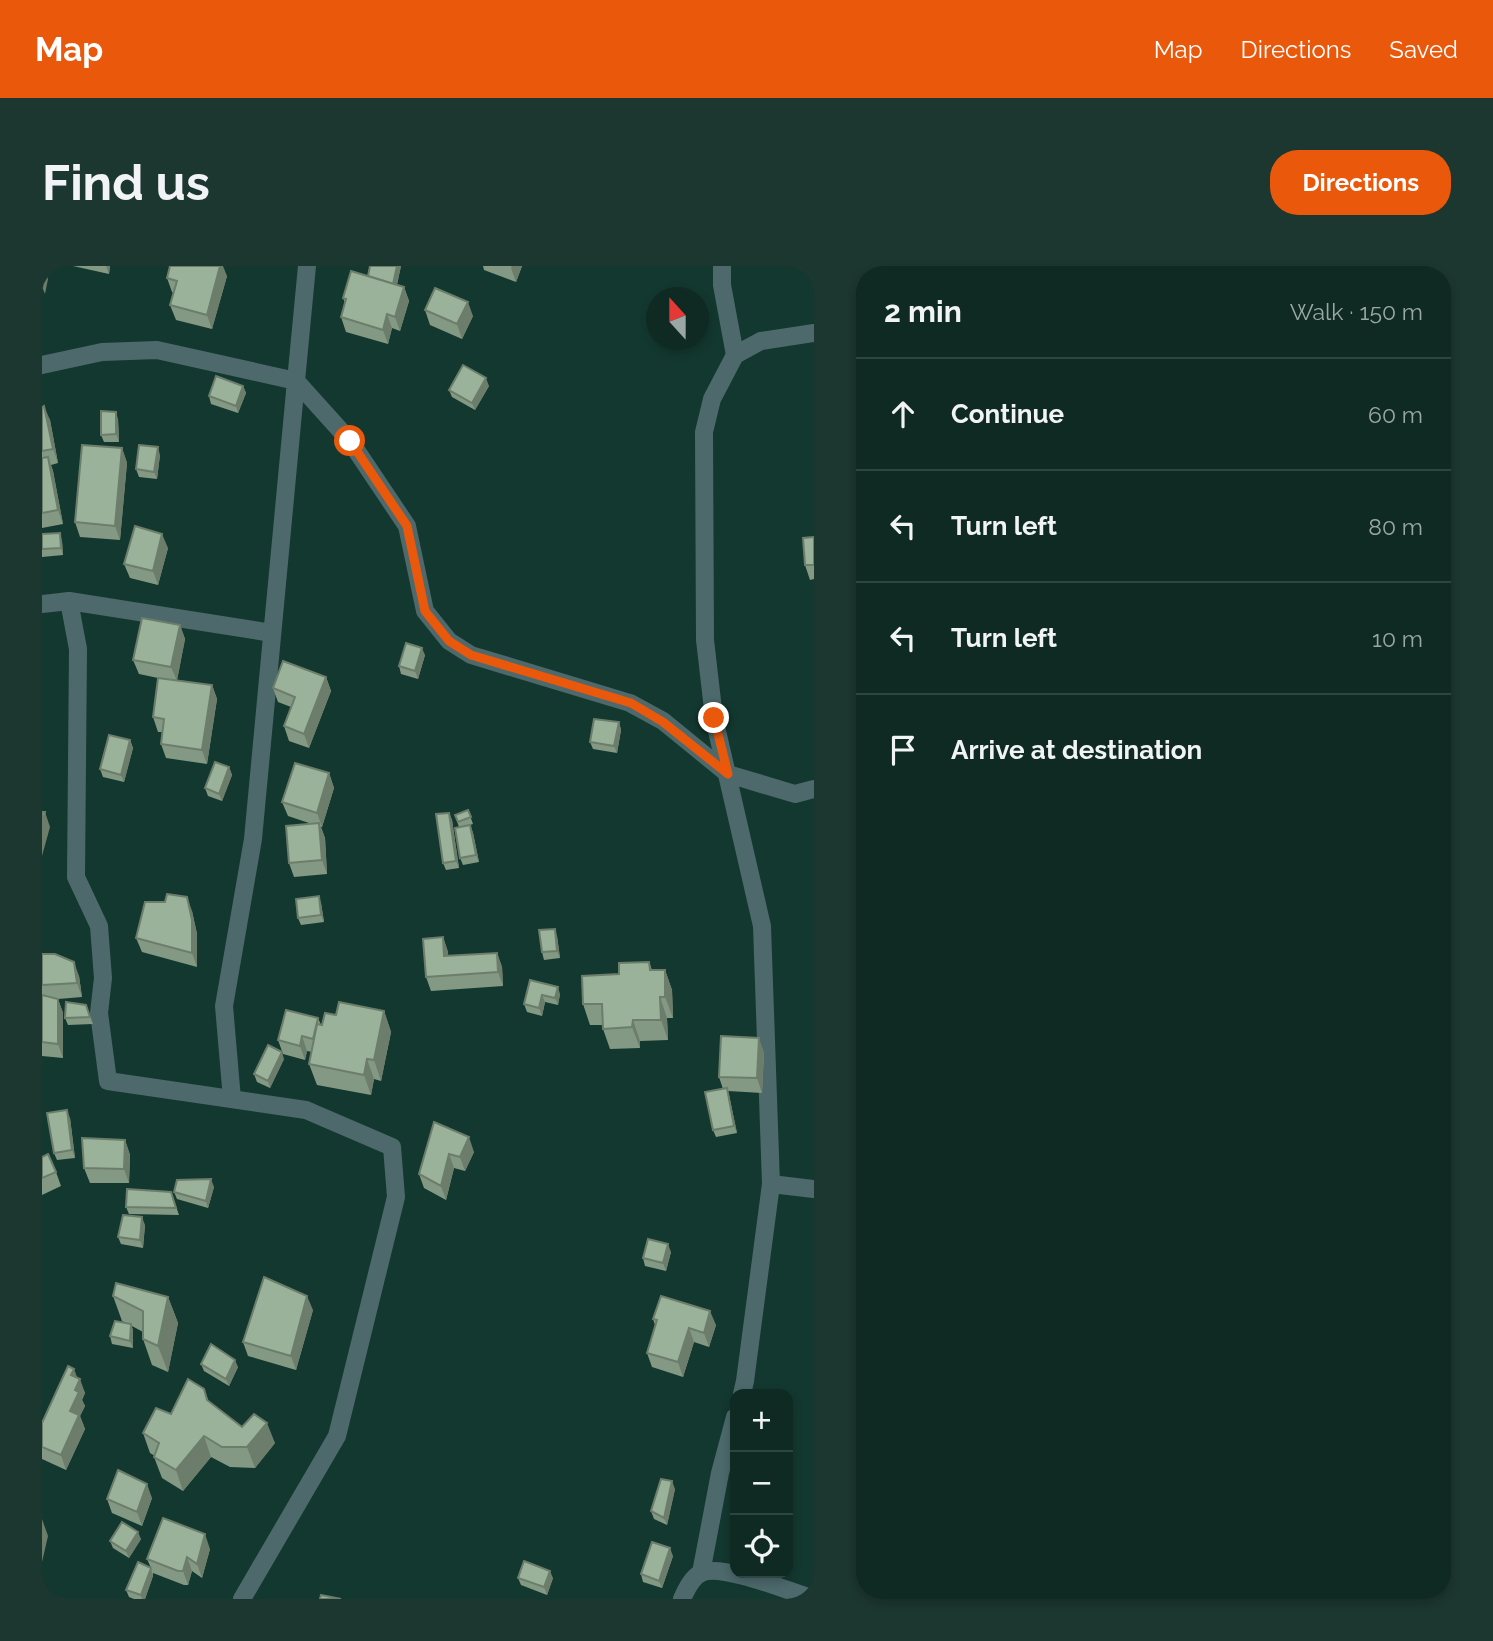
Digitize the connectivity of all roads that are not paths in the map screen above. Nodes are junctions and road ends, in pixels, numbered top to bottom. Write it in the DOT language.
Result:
graph roads {
  1 [pos="307,266"];
  2 [pos="722,266"];
  3 [pos="814,333"];
  4 [pos="735,355"];
  5 [pos="42,365"];
  6 [pos="296,381"];
  7 [pos="69,600"];
  8 [pos="42,604"];
  9 [pos="272,633"];
  10 [pos="728,774"];
  11 [pos="814,789"];
  12 [pos="232,1100"];
  13 [pos="771,1184"];
  14 [pos="814,1189"];
  15 [pos="743,1389"];
  16 [pos="730,1436"];
  17 [pos="702,1573"];
  18 [pos="242,1599"];
  19 [pos="682,1599"];
  20 [pos="814,1599"];
  1 -- 6 [label="street"];
  2 -- 4 [label="street"];
  3 -- 4 [label="street"];
  4 -- 10 [label="street"];
  5 -- 6 [label="street"];
  6 -- 9 [label="street"];
  6 -- 10 [label="street"];
  7 -- 8 [label="street"];
  7 -- 9 [label="street"];
  7 -- 12 [label="street"];
  9 -- 12 [label="street"];
  10 -- 11 [label="street"];
  10 -- 13 [label="street"];
  12 -- 18 [label="street"];
  13 -- 14 [label="street"];
  13 -- 15 [label="street"];
  16 -- 17 [label="street"];
  17 -- 19 [label="street"];
  17 -- 20 [label="street"];
}
